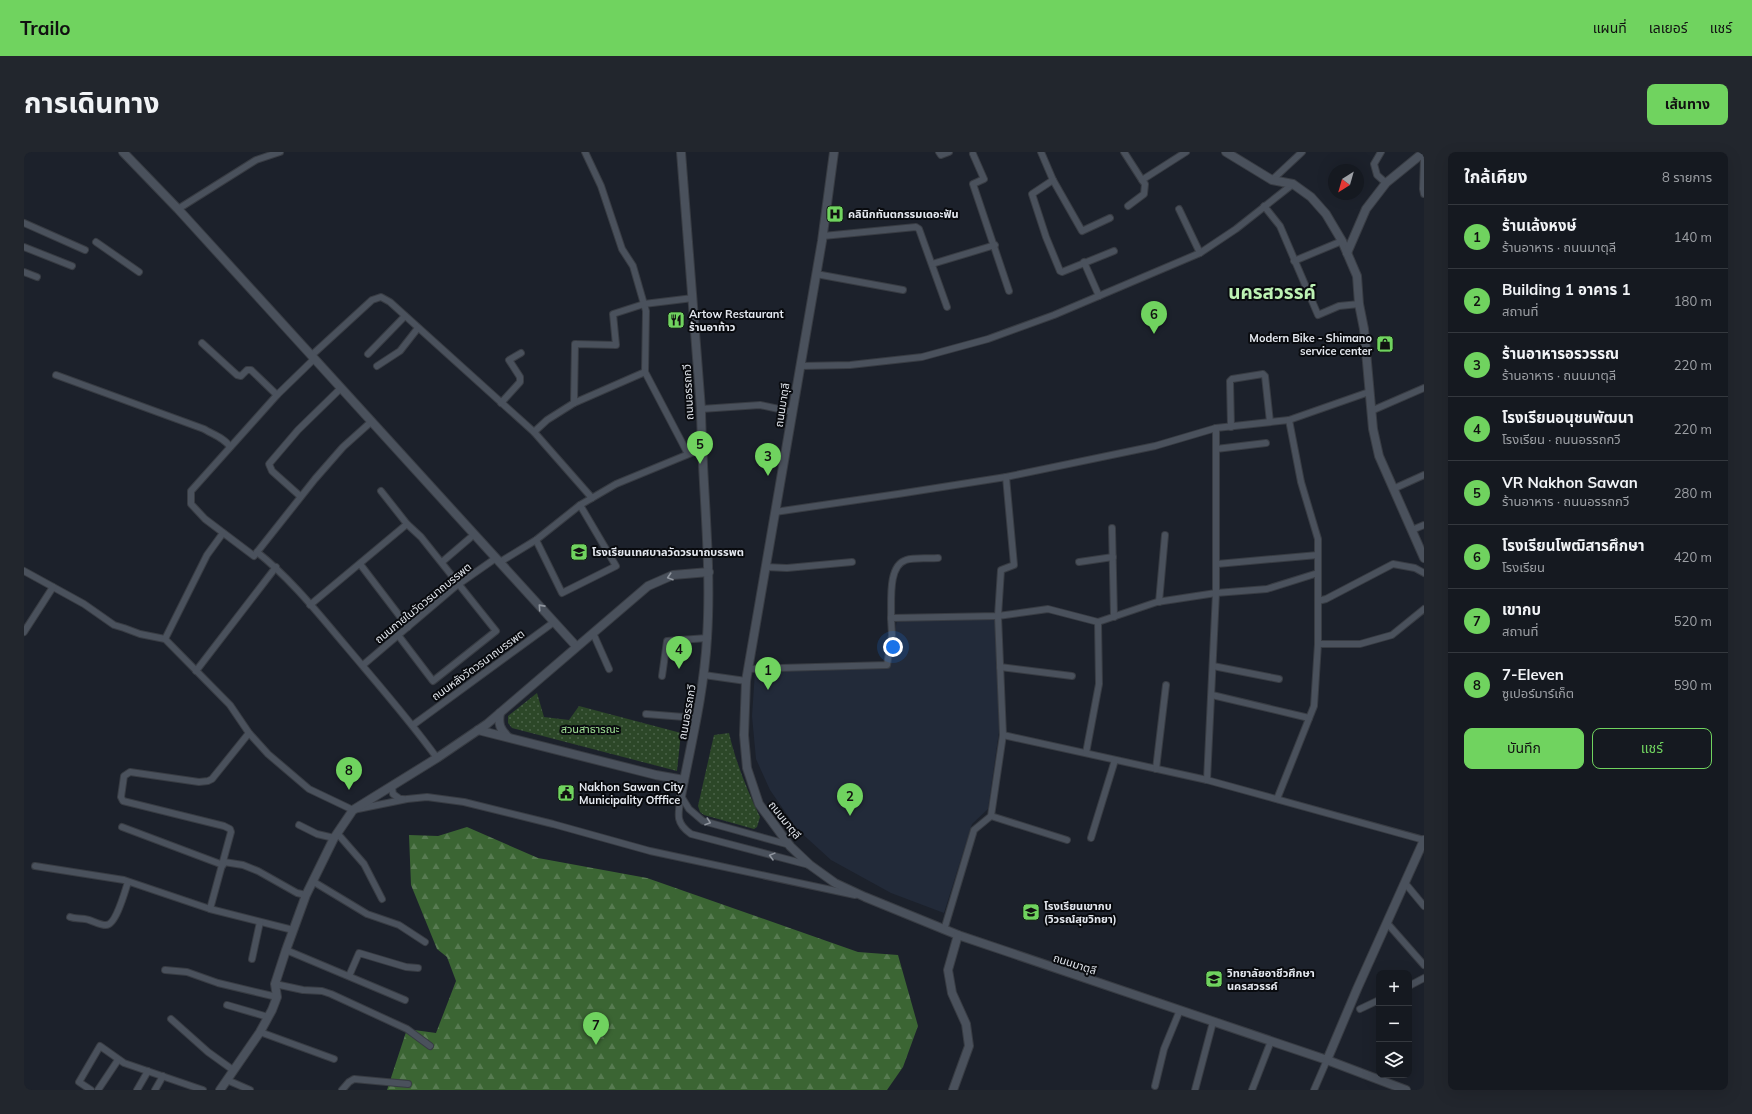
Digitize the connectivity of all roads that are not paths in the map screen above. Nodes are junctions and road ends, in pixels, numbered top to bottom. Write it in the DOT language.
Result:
graph roads {
  1 [pos="123,152"];
  2 [pos="280,152"];
  3 [pos="585,152"];
  4 [pos="681,152"];
  5 [pos="834,152"];
  6 [pos="939,152"];
  7 [pos="949,152"];
  8 [pos="1041,152"];
  9 [pos="1124,152"];
  10 [pos="1186,152"];
  11 [pos="1226,152"];
  12 [pos="1302,152"];
  13 [pos="1381,152"];
  14 [pos="1424,152"];
  15 [pos="973,154"];
  16 [pos="1424,157"];
  17 [pos="1053,180"];
  18 [pos="1142,180"];
  19 [pos="1272,180"];
  20 [pos="1386,183"];
  21 [pos="1293,184"];
  22 [pos="1424,194"];
  23 [pos="1128,206"];
  24 [pos="1264,206"];
  25 [pos="1179,208"];
  26 [pos="178,209"];
  27 [pos="1110,218"];
  28 [pos="24,223"];
  29 [pos="823,236"];
  30 [pos="1342,241"];
  31 [pos="96,242"];
  32 [pos="994,245"];
  33 [pos="24,247"];
  34 [pos="85,250"];
  35 [pos="1114,251"];
  36 [pos="1200,253"];
  37 [pos="1347,253"];
  38 [pos="1294,261"];
  39 [pos="1084,262"];
  40 [pos="932,264"];
  41 [pos="72,266"];
  42 [pos="24,272"];
  43 [pos="139,272"];
  44 [pos="816,274"];
  45 [pos="37,277"];
  46 [pos="903,290"];
  47 [pos="1009,291"];
  48 [pos="1099,296"];
  49 [pos="693,298"];
  50 [pos="644,304"];
  51 [pos="1359,304"];
  52 [pos="947,307"];
  53 [pos="405,316"];
  54 [pos="418,328"];
  55 [pos="202,342"];
  56 [pos="521,353"];
  57 [pos="368,354"];
  58 [pos="313,357"];
  59 [pos="377,366"];
  60 [pos="800,366"];
  61 [pos="645,372"];
  62 [pos="56,374"];
  63 [pos="342,388"];
  64 [pos="1424,388"];
  65 [pos="1369,392"];
  66 [pos="277,395"];
  67 [pos="502,403"];
  68 [pos="574,403"];
  69 [pos="701,409"];
  70 [pos="1371,411"];
  71 [pos="793,412"];
  72 [pos="1289,420"];
  73 [pos="372,421"];
  74 [pos="1270,422"];
  75 [pos="1231,427"];
  76 [pos="1216,428"];
  77 [pos="534,432"];
  78 [pos="1266,443"];
  79 [pos="230,447"];
  80 [pos="702,449"];
  81 [pos="1216,449"];
  82 [pos="688,454"];
  83 [pos="1424,475"];
  84 [pos="1006,477"];
  85 [pos="1393,488"];
  86 [pos="381,491"];
  87 [pos="300,496"];
  88 [pos="592,498"];
  89 [pos="580,505"];
  90 [pos="775,512"];
  91 [pos="407,524"];
  92 [pos="1424,525"];
  93 [pos="1112,528"];
  94 [pos="1412,530"];
  95 [pos="223,534"];
  96 [pos="1165,535"];
  97 [pos="470,538"];
  98 [pos="536,540"];
  99 [pos="257,552"];
  100 [pos="1318,555"];
  101 [pos="1113,557"];
  102 [pos="938,558"];
  103 [pos="1424,558"];
  104 [pos="498,560"];
  105 [pos="442,562"];
  106 [pos="852,562"];
  107 [pos="1079,562"];
  108 [pos="360,564"];
  109 [pos="1217,564"];
  110 [pos="276,567"];
  111 [pos="765,567"];
  112 [pos="24,571"];
  113 [pos="709,572"];
  114 [pos="1318,573"];
  115 [pos="1424,573"];
  116 [pos="459,584"];
  117 [pos="53,587"];
  118 [pos="1216,593"];
  119 [pos="1318,601"];
  120 [pos="1159,602"];
  121 [pos="310,605"];
  122 [pos="1424,609"];
  123 [pos="998,616"];
  124 [pos="1114,617"];
  125 [pos="891,618"];
  126 [pos="554,622"];
  127 [pos="1098,622"];
  128 [pos="408,627"];
  129 [pos="24,632"];
  130 [pos="593,633"];
  131 [pos="398,635"];
  132 [pos="707,638"];
  133 [pos="165,639"];
  134 [pos="1318,644"];
  135 [pos="576,646"];
  136 [pos="363,665"];
  137 [pos="1213,666"];
  138 [pos="1000,667"];
  139 [pos="609,668"];
  140 [pos="748,669"];
  141 [pos="196,671"];
  142 [pos="704,674"];
  143 [pos="662,676"];
  144 [pos="1072,676"];
  145 [pos="1279,679"];
  146 [pos="746,681"];
  147 [pos="1166,685"];
  148 [pos="1212,695"];
  149 [pos="500,713"];
  150 [pos="646,714"];
  151 [pos="698,718"];
  152 [pos="1309,718"];
  153 [pos="413,725"];
  154 [pos="478,730"];
  155 [pos="249,733"];
  156 [pos="1004,735"];
  157 [pos="508,737"];
  158 [pos="1086,754"];
  159 [pos="437,758"];
  160 [pos="1115,760"];
  161 [pos="1156,769"];
  162 [pos="684,780"];
  163 [pos="1207,780"];
  164 [pos="394,785"];
  165 [pos="681,796"];
  166 [pos="407,799"];
  167 [pos="1277,799"];
  168 [pos="353,810"];
  169 [pos="991,816"];
  170 [pos="299,825"];
  171 [pos="122,827"];
  172 [pos="335,836"];
  173 [pos="1091,838"];
  174 [pos="1067,840"];
  175 [pos="1424,840"];
  176 [pos="790,846"];
  177 [pos="223,863"];
  178 [pos="810,865"];
  179 [pos="34,866"];
  180 [pos="128,882"];
  181 [pos="314,882"];
  182 [pos="1404,883"];
  183 [pos="306,895"];
  184 [pos="865,897"];
  185 [pos="382,899"];
  186 [pos="1424,906"];
  187 [pos="210,909"];
  188 [pos="70,917"];
  189 [pos="260,922"];
  190 [pos="1387,923"];
  191 [pos="293,930"];
  192 [pos="944,930"];
  193 [pos="958,935"];
  194 [pos="425,942"];
  195 [pos="286,950"];
  196 [pos="252,959"];
  197 [pos="1424,965"];
  198 [pos="418,968"];
  199 [pos="165,970"];
  200 [pos="350,976"];
  201 [pos="1424,978"];
  202 [pos="275,984"];
  203 [pos="1412,984"];
  204 [pos="277,997"];
  205 [pos="405,1000"];
  206 [pos="1376,1002"];
  207 [pos="227,1005"];
  208 [pos="1180,1010"];
  209 [pos="1360,1010"];
  210 [pos="268,1017"];
  211 [pos="171,1019"];
  212 [pos="1213,1022"];
  213 [pos="260,1032"];
  214 [pos="1271,1041"];
  215 [pos="430,1046"];
  216 [pos="334,1059"];
  217 [pos="118,1060"];
  218 [pos="1327,1060"];
  219 [pos="233,1070"];
  220 [pos="148,1071"];
  221 [pos="163,1076"];
  222 [pos="226,1080"];
  223 [pos="408,1084"];
  224 [pos="1155,1086"];
  225 [pos="91,1090"];
  226 [pos="98,1090"];
  227 [pos="138,1090"];
  228 [pos="155,1090"];
  229 [pos="203,1090"];
  230 [pos="220,1090"];
  231 [pos="250,1090"];
  232 [pos="342,1090"];
  233 [pos="953,1090"];
  234 [pos="1195,1090"];
  235 [pos="1252,1090"];
  236 [pos="1314,1090"];
  237 [pos="1406,1090"];
  1 -- 26 [label="street"];
  2 -- 26 [label="street"];
  3 -- 50 [label="street"];
  4 -- 49 [label="street, ถนนอรรถกวี"];
  5 -- 29 [label="street, ถนนมาตุลี"];
  6 -- 7 [label="street"];
  8 -- 17 [label="street"];
  9 -- 18 [label="street"];
  10 -- 18 [label="street"];
  11 -- 19 [label="street"];
  12 -- 19 [label="street"];
  13 -- 20 [label="street"];
  14 -- 20 [label="street"];
  15 -- 32 [label="street"];
  16 -- 22 [label="street"];
  17 -- 27 [label="street"];
  17 -- 39 [label="street"];
  18 -- 23 [label="street"];
  19 -- 21 [label="street"];
  20 -- 37 [label="street"];
  21 -- 24 [label="street"];
  21 -- 30 [label="street"];
  24 -- 36 [label="street"];
  24 -- 38 [label="street"];
  25 -- 36 [label="street"];
  26 -- 58 [label="street"];
  28 -- 34 [label="street"];
  29 -- 40 [label="street"];
  29 -- 44 [label="street, ถนนมาตุลี"];
  30 -- 37 [label="street"];
  30 -- 38 [label="street"];
  31 -- 43 [label="street"];
  32 -- 40 [label="street"];
  32 -- 47 [label="street"];
  33 -- 41 [label="street"];
  35 -- 39 [label="street"];
  36 -- 48 [label="street"];
  37 -- 51 [label="street"];
  38 -- 51 [label="street"];
  39 -- 48 [label="street"];
  40 -- 52 [label="street"];
  42 -- 45 [label="street"];
  44 -- 46 [label="street"];
  44 -- 60 [label="street, ถนนมาตุลี"];
  48 -- 60 [label="street"];
  49 -- 50 [label="street"];
  49 -- 69 [label="street, ถนนอรรถกวี"];
  50 -- 61 [label="street"];
  50 -- 68 [label="street"];
  51 -- 65 [label="street"];
  53 -- 54 [label="street"];
  53 -- 57 [label="street"];
  53 -- 58 [label="street"];
  54 -- 59 [label="street"];
  54 -- 67 [label="street"];
  55 -- 66 [label="street"];
  56 -- 67 [label="street"];
  58 -- 63 [label="street"];
  58 -- 66 [label="street"];
  60 -- 71 [label="street, ถนนมาตุลี"];
  61 -- 68 [label="street"];
  61 -- 82 [label="street"];
  62 -- 79 [label="street"];
  63 -- 73 [label="street"];
  63 -- 87 [label="street"];
  64 -- 70 [label="street"];
  65 -- 70 [label="street"];
  65 -- 72 [label="street"];
  66 -- 79 [label="street"];
  67 -- 77 [label="street"];
  68 -- 77 [label="street"];
  69 -- 71 [label="street"];
  69 -- 80 [label="street, ถนนอรรถกวี"];
  70 -- 85 [label="street"];
  71 -- 90 [label="street, ถนนมาตุลี"];
  72 -- 74 [label="street"];
  72 -- 100 [label="street"];
  73 -- 87 [label="street"];
  73 -- 104 [label="street"];
  74 -- 75 [label="street"];
  74 -- 75 [label="street"];
  75 -- 76 [label="street"];
  76 -- 81 [label="street"];
  76 -- 84 [label="street"];
  77 -- 88 [label="street"];
  78 -- 81 [label="street"];
  79 -- 95 [label="street"];
  80 -- 82 [label="street, ถนนภายในวัดวรนาถบรรพต"];
  80 -- 113 [label="street, ถนนอรรถกวี"];
  81 -- 109 [label="street"];
  82 -- 88 [label="street, ถนนภายในวัดวรนาถบรรพต"];
  83 -- 85 [label="street"];
  84 -- 90 [label="street"];
  84 -- 123 [label="street"];
  85 -- 94 [label="street"];
  86 -- 91 [label="street"];
  87 -- 99 [label="street"];
  88 -- 89 [label="street, ถนนภายในวัดวรนาถบรรพต"];
  89 -- 98 [label="street, ถนนภายในวัดวรนาถบรรพต"];
  89 -- 98 [label="street"];
  90 -- 111 [label="street, ถนนมาตุลี"];
  91 -- 105 [label="street"];
  91 -- 108 [label="street"];
  92 -- 94 [label="street"];
  93 -- 101 [label="street"];
  94 -- 103 [label="street"];
  95 -- 99 [label="street"];
  95 -- 133 [label="street"];
  96 -- 120 [label="street"];
  97 -- 105 [label="street"];
  98 -- 104 [label="street, ถนนภายในวัดวรนาถบรรพต"];
  99 -- 110 [label="street"];
  100 -- 109 [label="street"];
  100 -- 114 [label="street"];
  101 -- 107 [label="street"];
  101 -- 124 [label="street"];
  102 -- 125 [label="street"];
  104 -- 116 [label="street, ถนนภายในวัดวรนาถบรรพต"];
  126 -- 104 [label="street, one-way"];
  105 -- 116 [label="street"];
  106 -- 111 [label="street"];
  108 -- 121 [label="street"];
  108 -- 128 [label="street"];
  109 -- 118 [label="street"];
  110 -- 121 [label="street"];
  110 -- 141 [label="street"];
  111 -- 140 [label="street, ถนนมาตุลี"];
  112 -- 117 [label="street"];
  113 -- 130 [label="street, one-way"];
  113 -- 132 [label="street, ถนนอรรถกวี"];
  114 -- 118 [label="street"];
  114 -- 119 [label="street"];
  115 -- 119 [label="street"];
  116 -- 128 [label="street, ถนนภายในวัดวรนาถบรรพต"];
  116 -- 131 [label="street"];
  117 -- 129 [label="street"];
  117 -- 133 [label="street"];
  118 -- 120 [label="street"];
  118 -- 137 [label="street"];
  119 -- 134 [label="street"];
  120 -- 124 [label="street"];
  121 -- 136 [label="street"];
  122 -- 134 [label="street"];
  123 -- 125 [label="street"];
  123 -- 127 [label="street"];
  123 -- 138 [label="street"];
  124 -- 127 [label="street"];
  125 -- 140 [label="street"];
  126 -- 135 [label="street"];
  126 -- 153 [label="street, ถนนหลังวัดวรนาถบรรพต"];
  127 -- 158 [label="street"];
  128 -- 131 [label="street, ถนนภายในวัดวรนาถบรรพต"];
  130 -- 135 [label="street"];
  130 -- 139 [label="street"];
  131 -- 136 [label="street, ถนนภายในวัดวรนาถบรรพต"];
  132 -- 142 [label="street, ถนนอรรถกวี"];
  132 -- 143 [label="street"];
  133 -- 141 [label="street"];
  134 -- 152 [label="street"];
  135 -- 149 [label="street"];
  136 -- 153 [label="street"];
  137 -- 145 [label="street"];
  137 -- 148 [label="street"];
  138 -- 144 [label="street"];
  138 -- 156 [label="street"];
  140 -- 146 [label="street, ถนนมาตุลี"];
  141 -- 155 [label="street"];
  142 -- 146 [label="street"];
  142 -- 151 [label="street, ถนนอรรถกวี"];
  146 -- 176 [label="street, ถนนมาตุลี"];
  147 -- 161 [label="street"];
  148 -- 152 [label="street"];
  148 -- 163 [label="street"];
  149 -- 154 [label="street"];
  149 -- 157 [label="street"];
  150 -- 151 [label="street"];
  151 -- 162 [label="street, ถนนอรรถกวี"];
  152 -- 167 [label="street"];
  153 -- 159 [label="street"];
  154 -- 157 [label="street"];
  154 -- 159 [label="street"];
  155 -- 168 [label="street"];
  155 -- 177 [label="street"];
  156 -- 158 [label="street"];
  156 -- 169 [label="street"];
  157 -- 162 [label="street"];
  158 -- 160 [label="street"];
  159 -- 164 [label="street"];
  160 -- 161 [label="street"];
  160 -- 173 [label="street"];
  161 -- 163 [label="street"];
  162 -- 165 [label="street, ถนนอรรถกวี"];
  163 -- 167 [label="street"];
  164 -- 166 [label="street"];
  164 -- 168 [label="street"];
  165 -- 176 [label="street, one-way"];
  178 -- 165 [label="street, one-way"];
  166 -- 168 [label="street"];
  166 -- 184 [label="street"];
  167 -- 175 [label="street"];
  168 -- 172 [label="street"];
  169 -- 174 [label="street"];
  169 -- 192 [label="street"];
  170 -- 172 [label="street"];
  171 -- 177 [label="street"];
  172 -- 181 [label="street"];
  172 -- 185 [label="street"];
  175 -- 182 [label="street"];
  176 -- 178 [label="street, ถนนมาตุลี"];
  177 -- 183 [label="street"];
  177 -- 187 [label="street"];
  178 -- 184 [label="street, ถนนมาตุลี"];
  179 -- 180 [label="street"];
  180 -- 187 [label="street"];
  180 -- 188 [label="street"];
  181 -- 183 [label="street"];
  181 -- 194 [label="street"];
  182 -- 186 [label="street"];
  182 -- 190 [label="street"];
  183 -- 191 [label="street"];
  184 -- 192 [label="street, ถนนมาตุลี"];
  187 -- 189 [label="street"];
  189 -- 191 [label="street"];
  189 -- 196 [label="street"];
  190 -- 197 [label="street"];
  190 -- 218 [label="street"];
  191 -- 195 [label="street"];
  192 -- 193 [label="street, ถนนมาตุลี"];
  193 -- 208 [label="street, ถนนมาตุลี"];
  193 -- 233 [label="street"];
  195 -- 200 [label="street"];
  195 -- 202 [label="street"];
  198 -- 200 [label="street"];
  199 -- 204 [label="street"];
  200 -- 205 [label="street"];
  201 -- 203 [label="street"];
  202 -- 204 [label="street"];
  202 -- 215 [label="street"];
  204 -- 210 [label="street"];
  206 -- 209 [label="street"];
  207 -- 210 [label="street"];
  208 -- 212 [label="street, ถนนมาตุลี"];
  208 -- 224 [label="street"];
  210 -- 213 [label="street"];
  211 -- 219 [label="street"];
  212 -- 214 [label="street, ถนนมาตุลี"];
  212 -- 234 [label="street"];
  213 -- 216 [label="street"];
  213 -- 219 [label="street"];
  214 -- 218 [label="street, ถนนมาตุลี"];
  214 -- 235 [label="street"];
  217 -- 220 [label="street"];
  217 -- 225 [label="street"];
  217 -- 226 [label="street"];
  218 -- 236 [label="street"];
  218 -- 237 [label="street, ถนนมาตุลี"];
  219 -- 222 [label="street"];
  220 -- 221 [label="street"];
  220 -- 227 [label="street"];
  221 -- 228 [label="street"];
  221 -- 229 [label="street"];
  222 -- 230 [label="street"];
  222 -- 231 [label="street"];
  223 -- 232 [label="street"];
}
